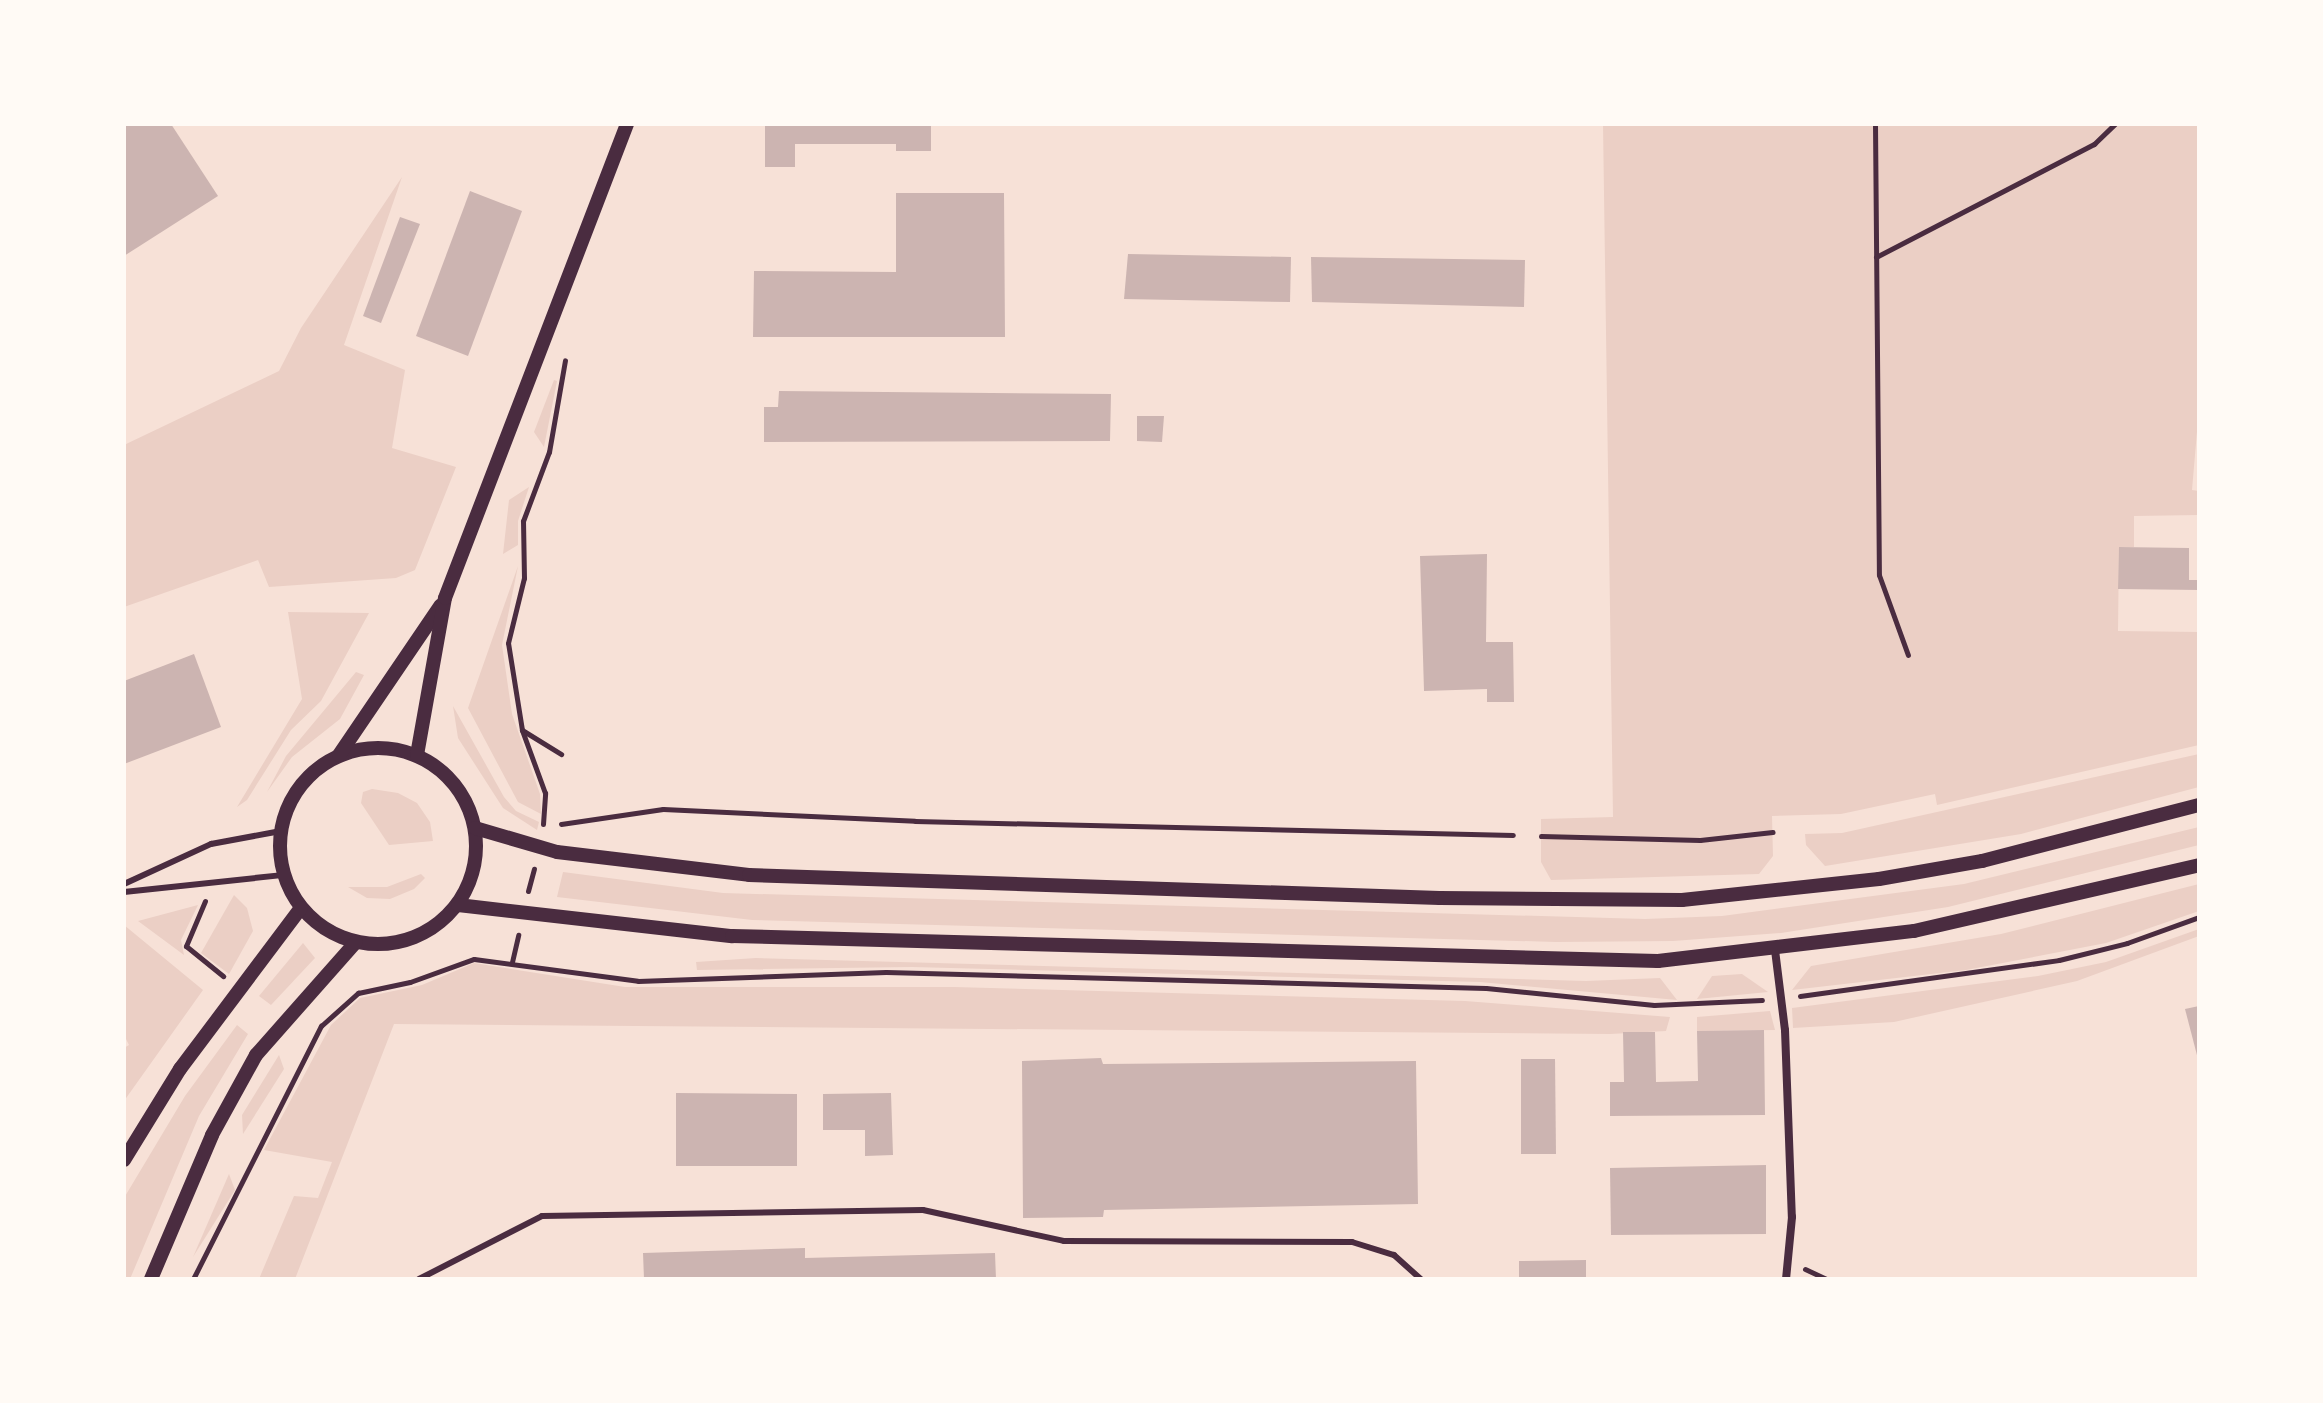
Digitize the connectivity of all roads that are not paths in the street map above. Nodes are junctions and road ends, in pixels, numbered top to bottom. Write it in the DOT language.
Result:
graph roads {
  1 [pos="627,124"];
  2 [pos="445,598"];
  3 [pos="339,755"];
  4 [pos="417,755"];
  5 [pos="2199,805"];
  6 [pos="475,828"];
  7 [pos="281,831"];
  8 [pos="2199,865"];
  9 [pos="284,875"];
  10 [pos="124,884"];
  11 [pos="124,892"];
  12 [pos="458,905"];
  13 [pos="301,908"];
  14 [pos="356,942"];
  15 [pos="1775,950"];
  16 [pos="124,1160"];
  17 [pos="151,1279"];
  18 [pos="419,1279"];
  19 [pos="1421,1279"];
  20 [pos="1786,1279"];
  1 -- 2 [label="street"];
  2 -- 3 [label="street"];
  2 -- 4 [label="street"];
  3 -- 4 [label="street"];
  3 -- 7 [label="street"];
  4 -- 6 [label="street"];
  5 -- 6 [label="street"];
  6 -- 12 [label="street"];
  7 -- 9 [label="street"];
  7 -- 10 [label="lane"];
  8 -- 15 [label="street"];
  9 -- 11 [label="lane"];
  9 -- 13 [label="street"];
  12 -- 14 [label="street"];
  12 -- 15 [label="street"];
  13 -- 14 [label="street"];
  13 -- 16 [label="street"];
  14 -- 17 [label="street"];
  15 -- 20 [label="street"];
  18 -- 19 [label="lane"];
}
